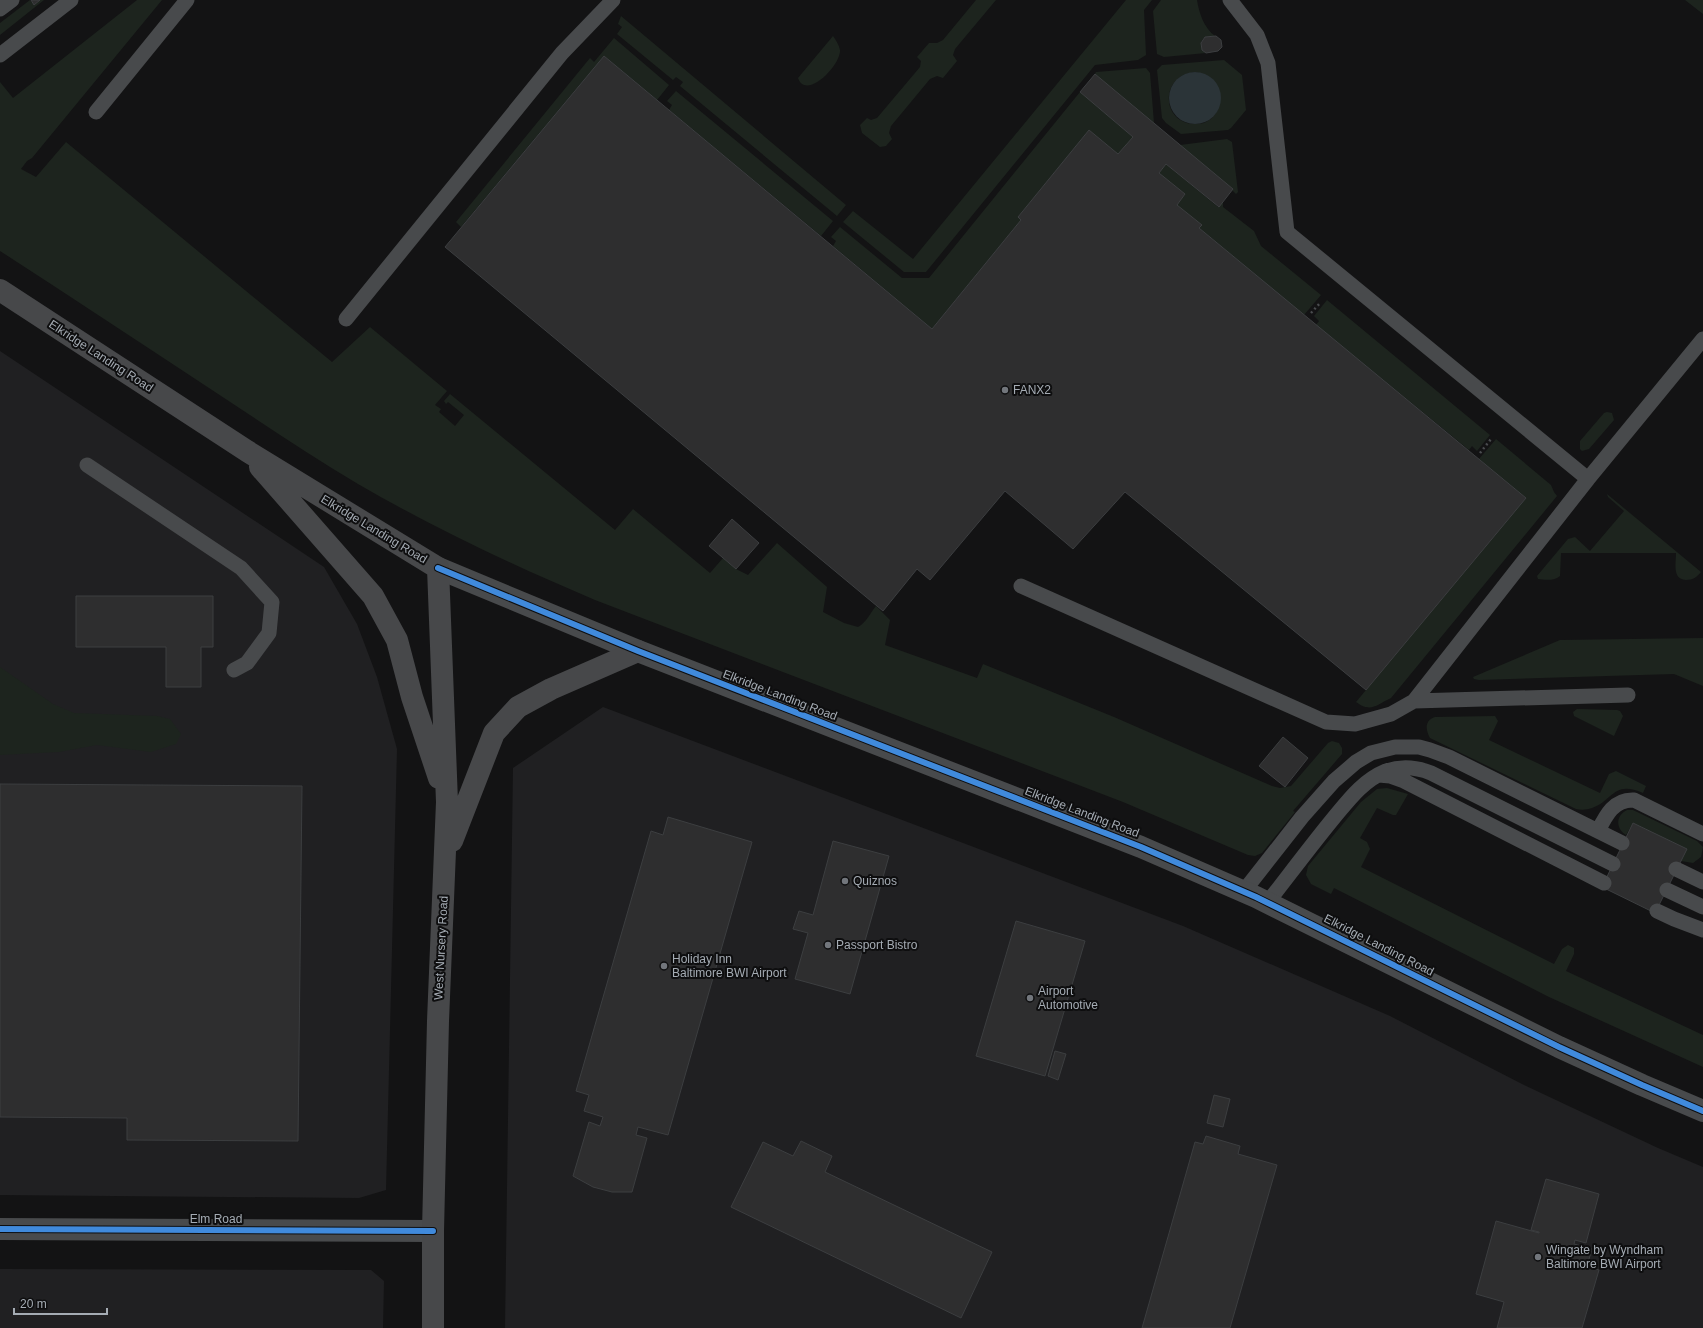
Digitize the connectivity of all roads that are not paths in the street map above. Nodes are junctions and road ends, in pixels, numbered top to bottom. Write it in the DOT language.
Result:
graph roads {
  1 [pos="12,0"];
  2 [pos="71,0"];
  3 [pos="187,0"];
  4 [pos="613,0"];
  5 [pos="1230,0"];
  6 [pos="0,9"];
  7 [pos="0,55"];
  8 [pos="96,112"];
  9 [pos="0,290"];
  10 [pos="346,319"];
  11 [pos="1703,339"];
  12 [pos="246,451"];
  13 [pos="87,465"];
  14 [pos="1588,479"];
  15 [pos="438,568"];
  16 [pos="1020,586"];
  17 [pos="638,651"];
  18 [pos="234,670"];
  19 [pos="1628,695"];
  20 [pos="1414,701"];
  21 [pos="1378,775"];
  22 [pos="447,802"];
  23 [pos="1598,831"];
  24 [pos="1703,834"];
  25 [pos="1622,843"];
  26 [pos="446,857"];
  27 [pos="1613,864"];
  28 [pos="1676,869"];
  29 [pos="1703,882"];
  30 [pos="1604,884"];
  31 [pos="1666,890"];
  32 [pos="1244,891"];
  33 [pos="1268,902"];
  34 [pos="1703,907"];
  35 [pos="1657,911"];
  36 [pos="1703,930"];
  37 [pos="1703,1111"];
  38 [pos="0,1229"];
  39 [pos="433,1231"];
  40 [pos="433,1328"];
  1 -- 6 [label="lane"];
  2 -- 7 [label="lane"];
  3 -- 8 [label="lane"];
  4 -- 10 [label="lane"];
  5 -- 14 [label="lane"];
  9 -- 12 [label="main road, Elkridge Landing Road"];
  11 -- 14 [label="lane"];
  12 -- 15 [label="main road, Elkridge Landing Road"];
  12 -- 22 [label="main road"];
  13 -- 18 [label="lane"];
  14 -- 20 [label="lane"];
  15 -- 17 [label="street, Elkridge Landing Road"];
  15 -- 22 [label="main road, West Nursery Road"];
  16 -- 20 [label="lane"];
  17 -- 26 [label="main road"];
  17 -- 32 [label="street, Elkridge Landing Road"];
  19 -- 20 [label="lane"];
  21 -- 27 [label="lane"];
  21 -- 30 [label="lane"];
  21 -- 33 [label="lane"];
  22 -- 26 [label="main road, West Nursery Road"];
  23 -- 24 [label="lane"];
  23 -- 25 [label="lane"];
  23 -- 32 [label="lane"];
  26 -- 39 [label="main road, West Nursery Road"];
  28 -- 29 [label="lane"];
  31 -- 34 [label="lane"];
  32 -- 33 [label="street, Elkridge Landing Road"];
  33 -- 37 [label="street, Elkridge Landing Road"];
  35 -- 36 [label="lane"];
  38 -- 39 [label="street, Elm Road"];
  39 -- 40 [label="main road, West Nursery Road"];
}
